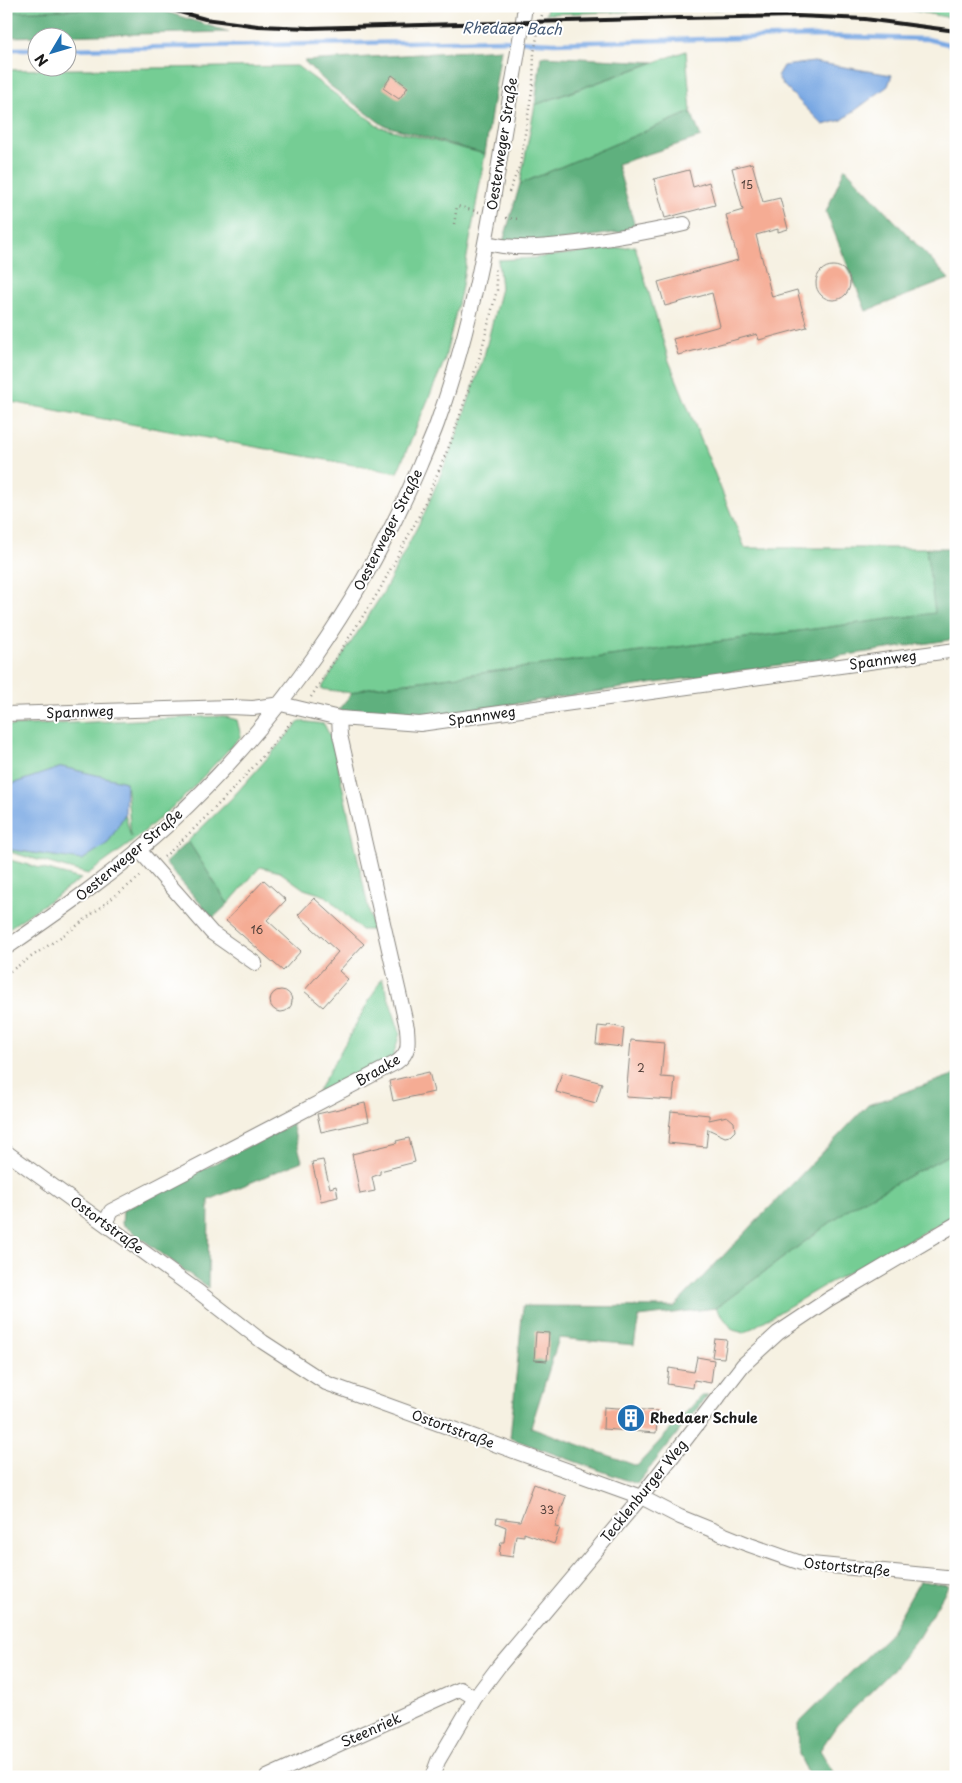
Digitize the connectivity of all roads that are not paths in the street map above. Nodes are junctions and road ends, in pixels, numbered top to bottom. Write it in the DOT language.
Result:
graph roads {
  1 [pos="525,6"];
  2 [pos="684,224"];
  3 [pos="491,245"];
  4 [pos="956,650"];
  5 [pos="281,704"];
  6 [pos="6,714"];
  7 [pos="339,718"];
  8 [pos="140,850"];
  9 [pos="6,948"];
  10 [pos="255,963"];
  11 [pos="6,1152"];
  12 [pos="105,1223"];
  13 [pos="956,1224"];
  14 [pos="641,1498"];
  15 [pos="956,1578"];
  16 [pos="475,1698"];
  17 [pos="266,1777"];
  18 [pos="432,1777"];
  1 -- 3 [label="street, Oesterweger Straße"];
  2 -- 3 [label="street"];
  3 -- 5 [label="street, Oesterweger Straße"];
  4 -- 7 [label="street, Spannweg"];
  5 -- 6 [label="street, Spannweg"];
  5 -- 7 [label="street, Spannweg"];
  5 -- 8 [label="street, Oesterweger Straße"];
  7 -- 12 [label="street, Braake"];
  8 -- 9 [label="street, Oesterweger Straße"];
  8 -- 10 [label="street"];
  11 -- 12 [label="street, Ostortstraße"];
  12 -- 14 [label="street, Ostortstraße"];
  13 -- 14 [label="street, Tecklenburger Weg"];
  14 -- 15 [label="street, Ostortstraße"];
  14 -- 16 [label="street, Tecklenburger Weg"];
  16 -- 17 [label="street, Steenriek"];
  16 -- 18 [label="street, Tecklenburger Weg"];
}
